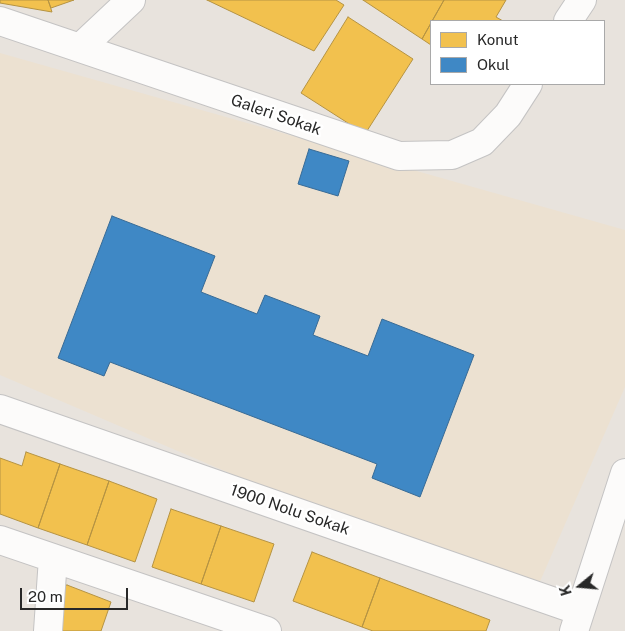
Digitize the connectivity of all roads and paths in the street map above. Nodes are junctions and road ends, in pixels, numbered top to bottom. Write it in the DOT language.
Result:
graph roads {
  1 [pos="131,0"];
  2 [pos="582,0"];
  3 [pos="569,20"];
  4 [pos="0,22"];
  5 [pos="80,48"];
  6 [pos="527,85"];
  7 [pos="0,409"];
  8 [pos="625,473"];
  9 [pos="0,540"];
  10 [pos="53,558"];
  11 [pos="577,621"];
  12 [pos="48,631"];
  13 [pos="267,631"];
  1 -- 5 [label="street"];
  2 -- 3 [label="street"];
  4 -- 5 [label="street, Galeri Sokak"];
  5 -- 6 [label="street, Galeri Sokak"];
  7 -- 11 [label="street, 1900 Nolu Sokak"];
  8 -- 11 [label="street"];
  9 -- 10 [label="street"];
  10 -- 12 [label="street"];
  10 -- 13 [label="street"];
}
